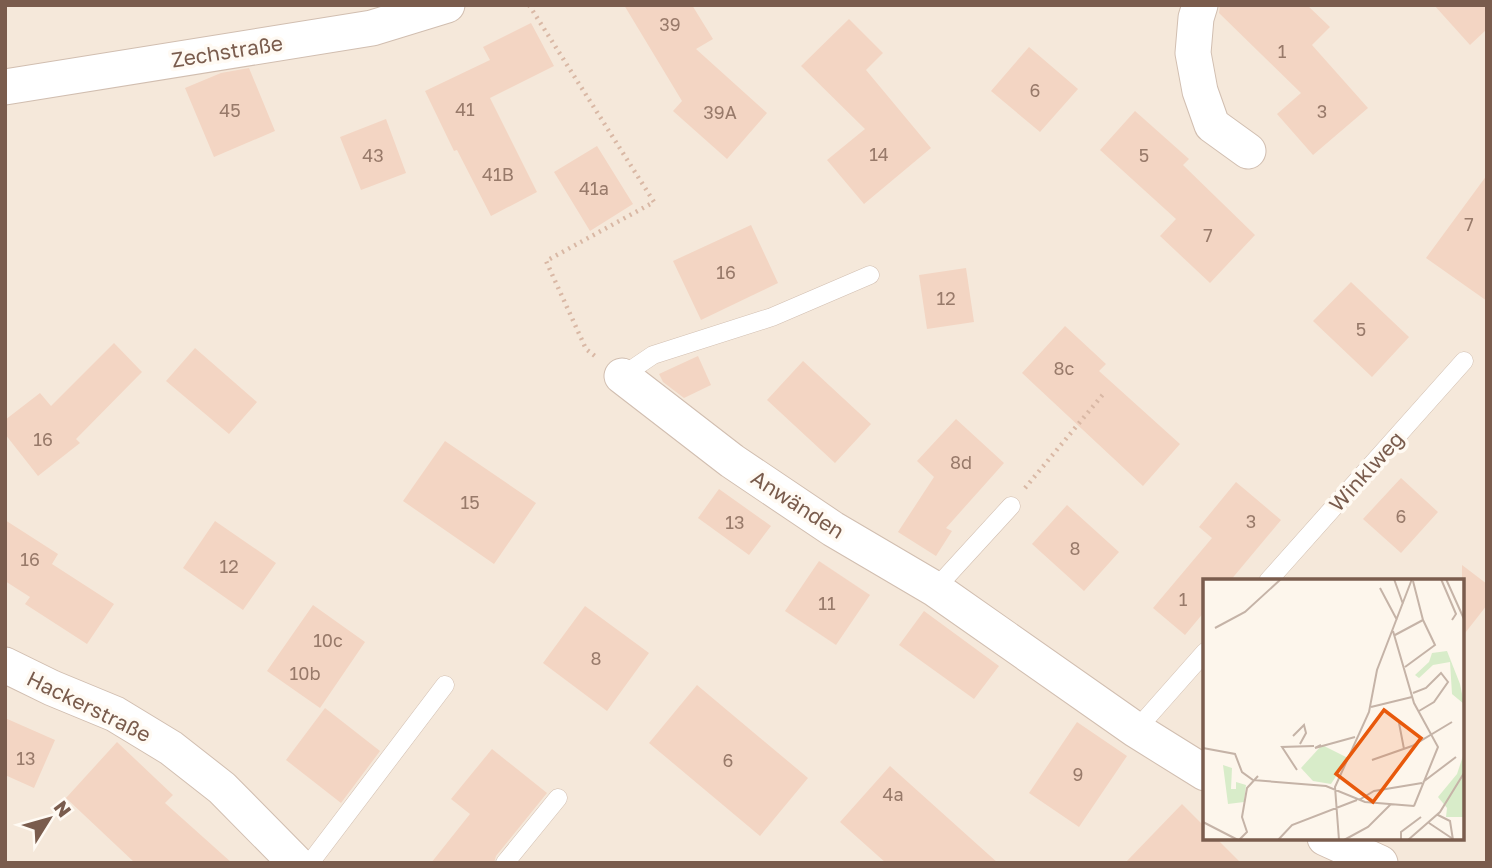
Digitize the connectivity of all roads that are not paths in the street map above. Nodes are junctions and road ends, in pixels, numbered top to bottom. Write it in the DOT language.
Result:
graph roads {
  1 [pos="447,5"];
  2 [pos="1200,5"];
  3 [pos="5,87"];
  4 [pos="1248,151"];
  5 [pos="870,275"];
  6 [pos="1464,361"];
  7 [pos="621,376"];
  8 [pos="1011,506"];
  9 [pos="1270,579"];
  10 [pos="935,589"];
  11 [pos="1203,654"];
  12 [pos="5,665"];
  13 [pos="445,685"];
  14 [pos="1136,730"];
  15 [pos="1203,772"];
  16 [pos="558,798"];
  17 [pos="1329,840"];
  18 [pos="296,863"];
  19 [pos="310,863"];
  20 [pos="505,863"];
  21 [pos="1380,863"];
  1 -- 3 [label="street, Zechstraße"];
  2 -- 4 [label="street"];
  5 -- 7 [label="lane"];
  6 -- 9 [label="lane, Winklweg"];
  7 -- 10 [label="street, Anwänden"];
  8 -- 10 [label="lane"];
  10 -- 14 [label="street, Anwänden"];
  11 -- 14 [label="lane"];
  12 -- 18 [label="street, Hackerstraße"];
  13 -- 19 [label="lane"];
  14 -- 15 [label="street, Anwänden"];
  16 -- 20 [label="lane"];
  17 -- 21 [label="street"];
}
